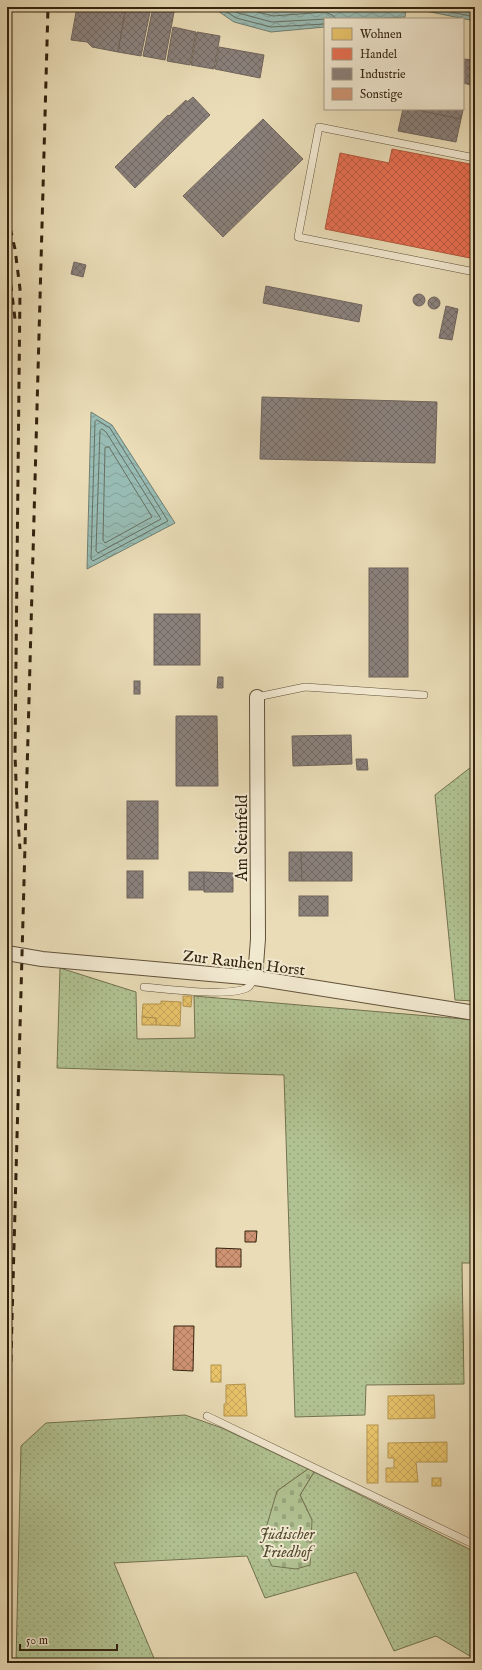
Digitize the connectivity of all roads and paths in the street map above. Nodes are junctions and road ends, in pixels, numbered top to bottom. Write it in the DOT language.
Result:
graph roads {
  1 [pos="475,158"];
  2 [pos="475,272"];
  3 [pos="424,695"];
  4 [pos="257,697"];
  5 [pos="7,954"];
  6 [pos="255,978"];
  7 [pos="144,987"];
  8 [pos="475,1013"];
  9 [pos="207,1416"];
  10 [pos="475,1545"];
  1 -- 2 [label="lane"];
  3 -- 4 [label="lane"];
  4 -- 6 [label="street, Am Steinfeld"];
  5 -- 6 [label="street, Zur Rauhen Horst"];
  6 -- 7 [label="lane"];
  6 -- 8 [label="street, Zur Rauhen Horst"];
  9 -- 10 [label="lane"];
}
